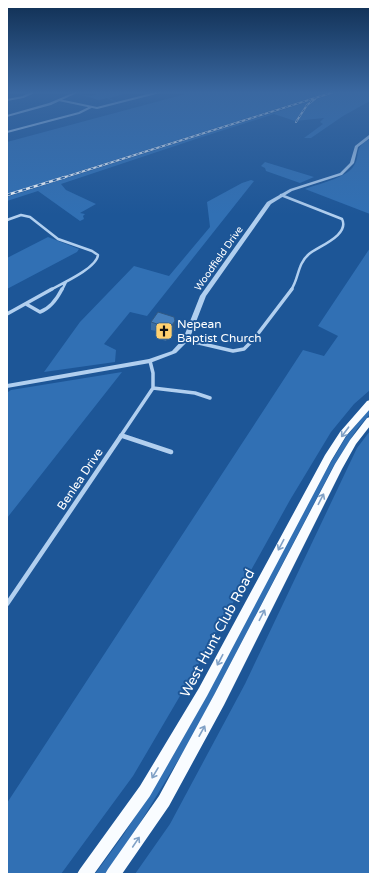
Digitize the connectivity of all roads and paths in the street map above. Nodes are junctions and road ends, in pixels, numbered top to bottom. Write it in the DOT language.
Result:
graph roads {
  1 [pos="370,136"];
  2 [pos="281,195"];
  3 [pos="7,220"];
  4 [pos="66,282"];
  5 [pos="26,304"];
  6 [pos="7,314"];
  7 [pos="186,340"];
  8 [pos="150,361"];
  9 [pos="7,386"];
  10 [pos="153,388"];
  11 [pos="210,398"];
  12 [pos="370,403"];
  13 [pos="370,420"];
  14 [pos="121,435"];
  15 [pos="171,452"];
  16 [pos="7,604"];
  17 [pos="85,874"];
  18 [pos="113,874"];
  1 -- 2 [label="street, Woodfield Drive"];
  2 -- 7 [label="street, Woodfield Drive"];
  2 -- 7 [label="street"];
  3 -- 4 [label="street"];
  4 -- 5 [label="street"];
  4 -- 5 [label="street"];
  5 -- 6 [label="street"];
  7 -- 8 [label="street, Woodfield Drive"];
  8 -- 9 [label="street, Woodfield Drive"];
  8 -- 10 [label="street"];
  10 -- 11 [label="street"];
  10 -- 14 [label="street, Benlea Drive"];
  12 -- 17 [label="main road, West Hunt Club Road, one-way"];
  18 -- 13 [label="main road, one-way"];
  14 -- 15 [label="street"];
  14 -- 16 [label="street, Benlea Drive"];
}
